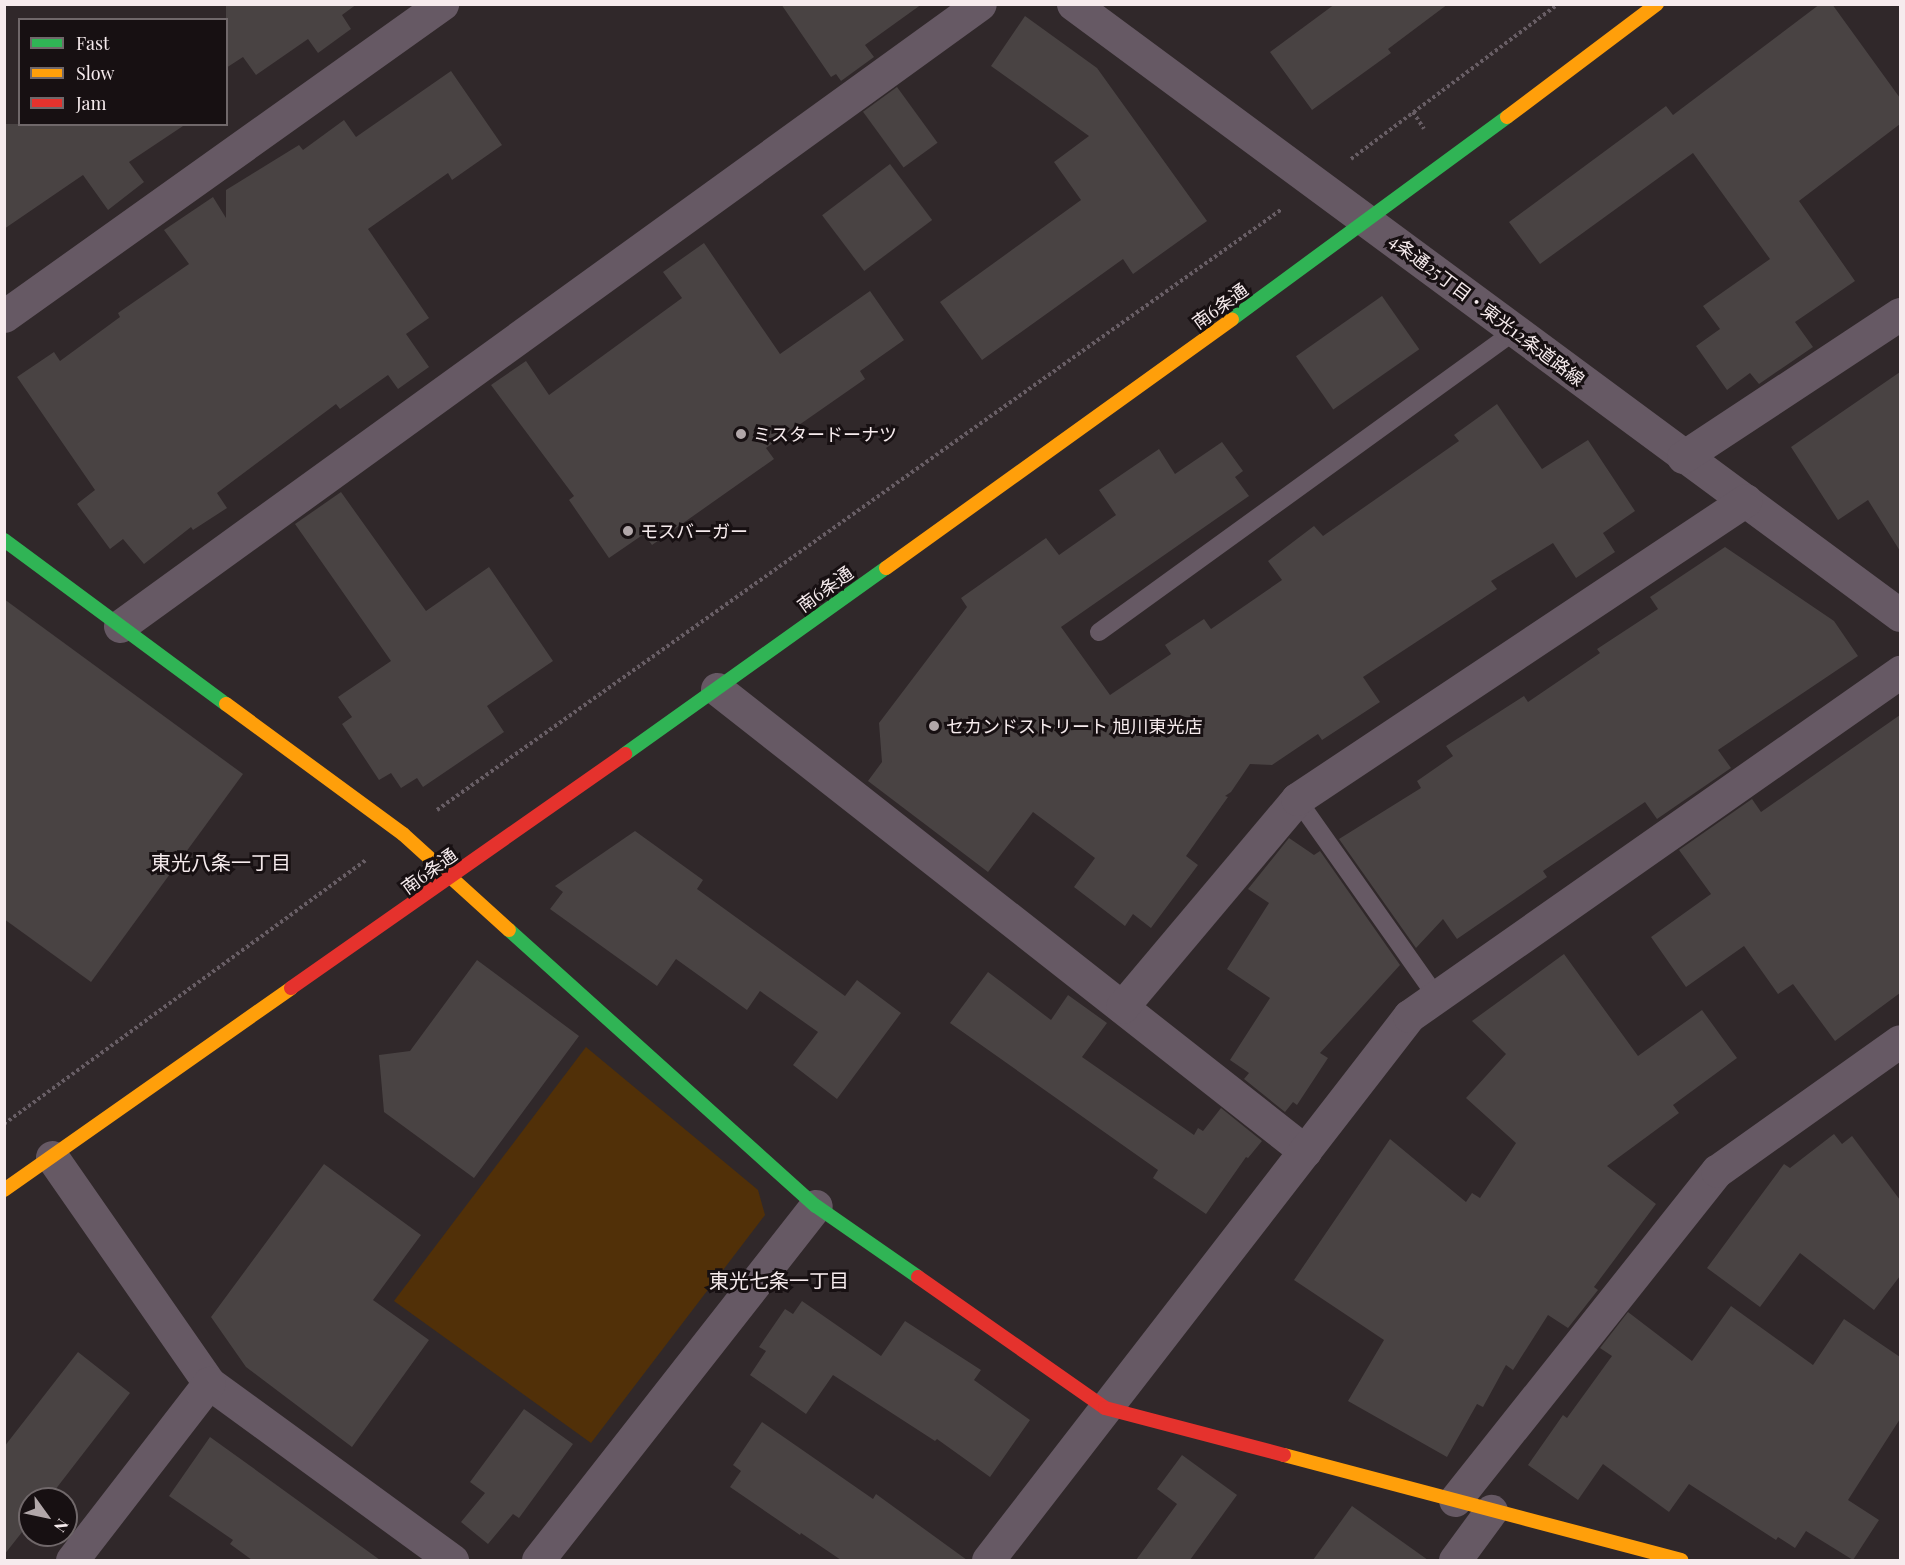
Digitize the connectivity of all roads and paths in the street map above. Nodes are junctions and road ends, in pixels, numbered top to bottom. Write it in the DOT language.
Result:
graph roads {
  1 [pos="442,4"];
  2 [pos="980,4"];
  3 [pos="1073,4"];
  4 [pos="1558,4"];
  5 [pos="1657,4"];
  6 [pos="1319,184"];
  7 [pos="1368,221"];
  8 [pos="1900,314"];
  9 [pos="4,316"];
  10 [pos="1515,331"];
  11 [pos="1683,457"];
  12 [pos="1746,500"];
  13 [pos="4,540"];
  14 [pos="1900,615"];
  15 [pos="120,626"];
  16 [pos="1099,632"];
  17 [pos="1900,672"];
  18 [pos="717,689"];
  19 [pos="1297,800"];
  20 [pos="404,834"];
  21 [pos="451,876"];
  22 [pos="1436,996"];
  23 [pos="1122,1006"];
  24 [pos="1900,1041"];
  25 [pos="4,1124"];
  26 [pos="1305,1151"];
  27 [pos="52,1156"];
  28 [pos="4,1190"];
  29 [pos="816,1206"];
  30 [pos="209,1383"];
  31 [pos="1105,1408"];
  32 [pos="1455,1500"];
  33 [pos="1491,1511"];
  34 [pos="84,1556"];
  35 [pos="452,1560"];
  36 [pos="538,1560"];
  37 [pos="988,1560"];
  38 [pos="1455,1560"];
  39 [pos="1681,1560"];
  1 -- 9 [label="street"];
  2 -- 15 [label="street"];
  3 -- 6 [label="street, 4条通25丁目・東光12条道路線"];
  4 -- 6 [label="path"];
  5 -- 7 [label="street, 南6条通"];
  6 -- 7 [label="street, 4条通25丁目・東光12条道路線"];
  6 -- 20 [label="path"];
  7 -- 10 [label="street, 4条通25丁目・東光12条道路線"];
  7 -- 18 [label="street, 南6条通"];
  8 -- 11 [label="street"];
  10 -- 11 [label="street, 4条通25丁目・東光12条道路線"];
  10 -- 16 [label="lane"];
  11 -- 12 [label="street, 4条通25丁目・東光12条道路線"];
  12 -- 14 [label="street, 4条通25丁目・東光12条道路線"];
  12 -- 19 [label="street"];
  13 -- 15 [label="street"];
  15 -- 20 [label="street"];
  17 -- 22 [label="street"];
  18 -- 21 [label="street, 南6条通"];
  18 -- 23 [label="street"];
  19 -- 22 [label="lane"];
  19 -- 23 [label="street"];
  20 -- 21 [label="street"];
  20 -- 25 [label="path"];
  21 -- 27 [label="street, 南6条通"];
  21 -- 29 [label="street"];
  22 -- 26 [label="street"];
  23 -- 26 [label="street"];
  24 -- 32 [label="street"];
  26 -- 31 [label="street"];
  27 -- 28 [label="street, 南6条通"];
  27 -- 30 [label="street"];
  29 -- 31 [label="street"];
  29 -- 36 [label="street"];
  30 -- 34 [label="street"];
  30 -- 35 [label="street"];
  31 -- 32 [label="street"];
  31 -- 37 [label="street"];
  32 -- 33 [label="street"];
  33 -- 38 [label="street"];
  33 -- 39 [label="street"];
}
